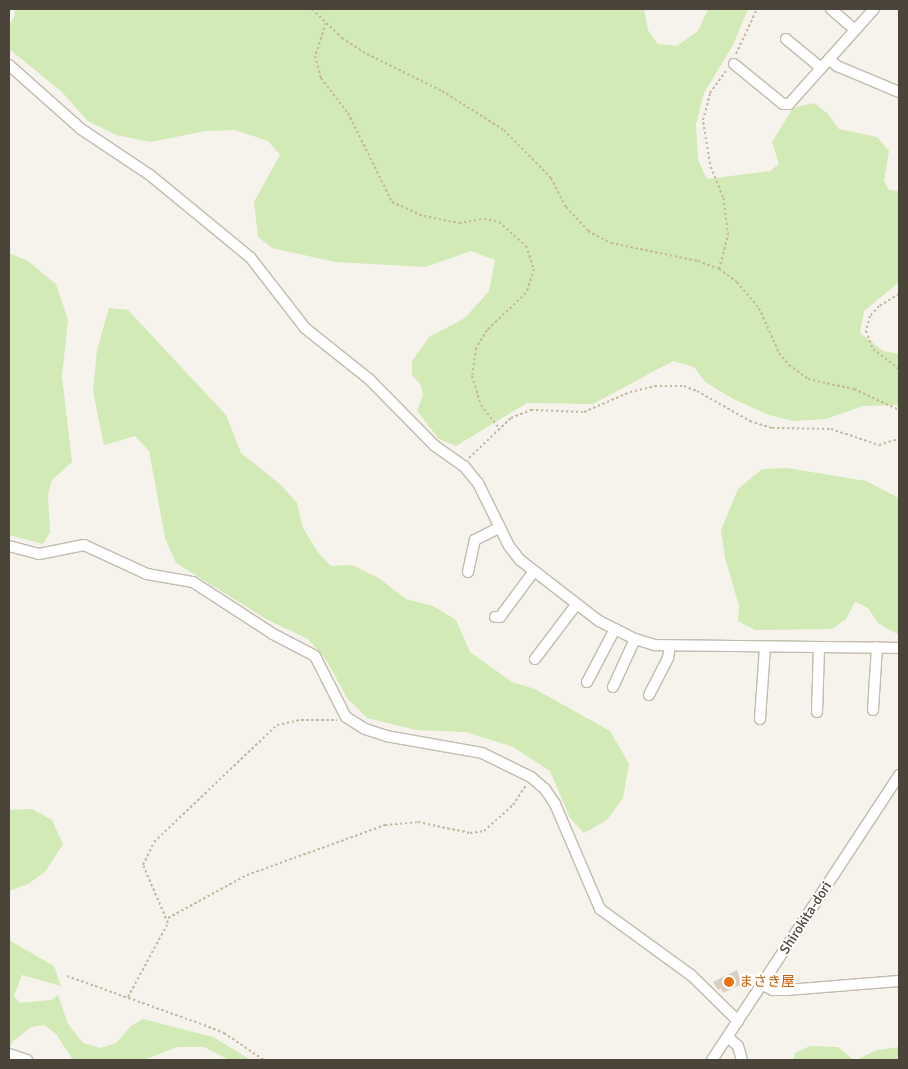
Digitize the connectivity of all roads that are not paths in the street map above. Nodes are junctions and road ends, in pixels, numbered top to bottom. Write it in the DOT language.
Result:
graph roads {
  1 [pos="831,9"];
  2 [pos="874,9"];
  3 [pos="855,30"];
  4 [pos="786,39"];
  5 [pos="829,59"];
  6 [pos="732,63"];
  7 [pos="9,65"];
  8 [pos="822,68"];
  9 [pos="899,92"];
  10 [pos="500,527"];
  11 [pos="9,546"];
  12 [pos="534,571"];
  13 [pos="468,572"];
  14 [pos="576,605"];
  15 [pos="495,617"];
  16 [pos="615,629"];
  17 [pos="635,639"];
  18 [pos="670,646"];
  19 [pos="765,647"];
  20 [pos="877,647"];
  21 [pos="819,648"];
  22 [pos="899,648"];
  23 [pos="535,658"];
  24 [pos="587,682"];
  25 [pos="613,687"];
  26 [pos="649,695"];
  27 [pos="873,710"];
  28 [pos="817,712"];
  29 [pos="760,719"];
  30 [pos="899,775"];
  31 [pos="899,981"];
  32 [pos="763,984"];
  33 [pos="738,1022"];
  34 [pos="728,1037"];
  35 [pos="9,1054"];
  36 [pos="27,1060"];
  37 [pos="712,1060"];
  38 [pos="742,1060"];
  1 -- 3 [label="street"];
  2 -- 3 [label="street"];
  3 -- 5 [label="street"];
  4 -- 8 [label="street"];
  5 -- 8 [label="street"];
  5 -- 9 [label="street"];
  6 -- 8 [label="street"];
  7 -- 10 [label="street"];
  10 -- 12 [label="street"];
  10 -- 13 [label="street"];
  11 -- 33 [label="street"];
  12 -- 14 [label="street"];
  12 -- 15 [label="street"];
  14 -- 16 [label="street"];
  14 -- 23 [label="street"];
  16 -- 17 [label="street"];
  16 -- 24 [label="street"];
  17 -- 18 [label="street"];
  17 -- 25 [label="street"];
  18 -- 19 [label="street"];
  18 -- 26 [label="street"];
  19 -- 21 [label="street"];
  19 -- 29 [label="street"];
  20 -- 21 [label="street"];
  20 -- 22 [label="street"];
  20 -- 27 [label="street"];
  21 -- 28 [label="street"];
  30 -- 32 [label="street, Shirokita-dori"];
  31 -- 32 [label="street"];
  32 -- 33 [label="street, Shirokita-dori"];
  33 -- 34 [label="street, Shirokita-dori"];
  34 -- 37 [label="street, Shirokita-dori"];
  34 -- 38 [label="street"];
  35 -- 36 [label="street"];
}
